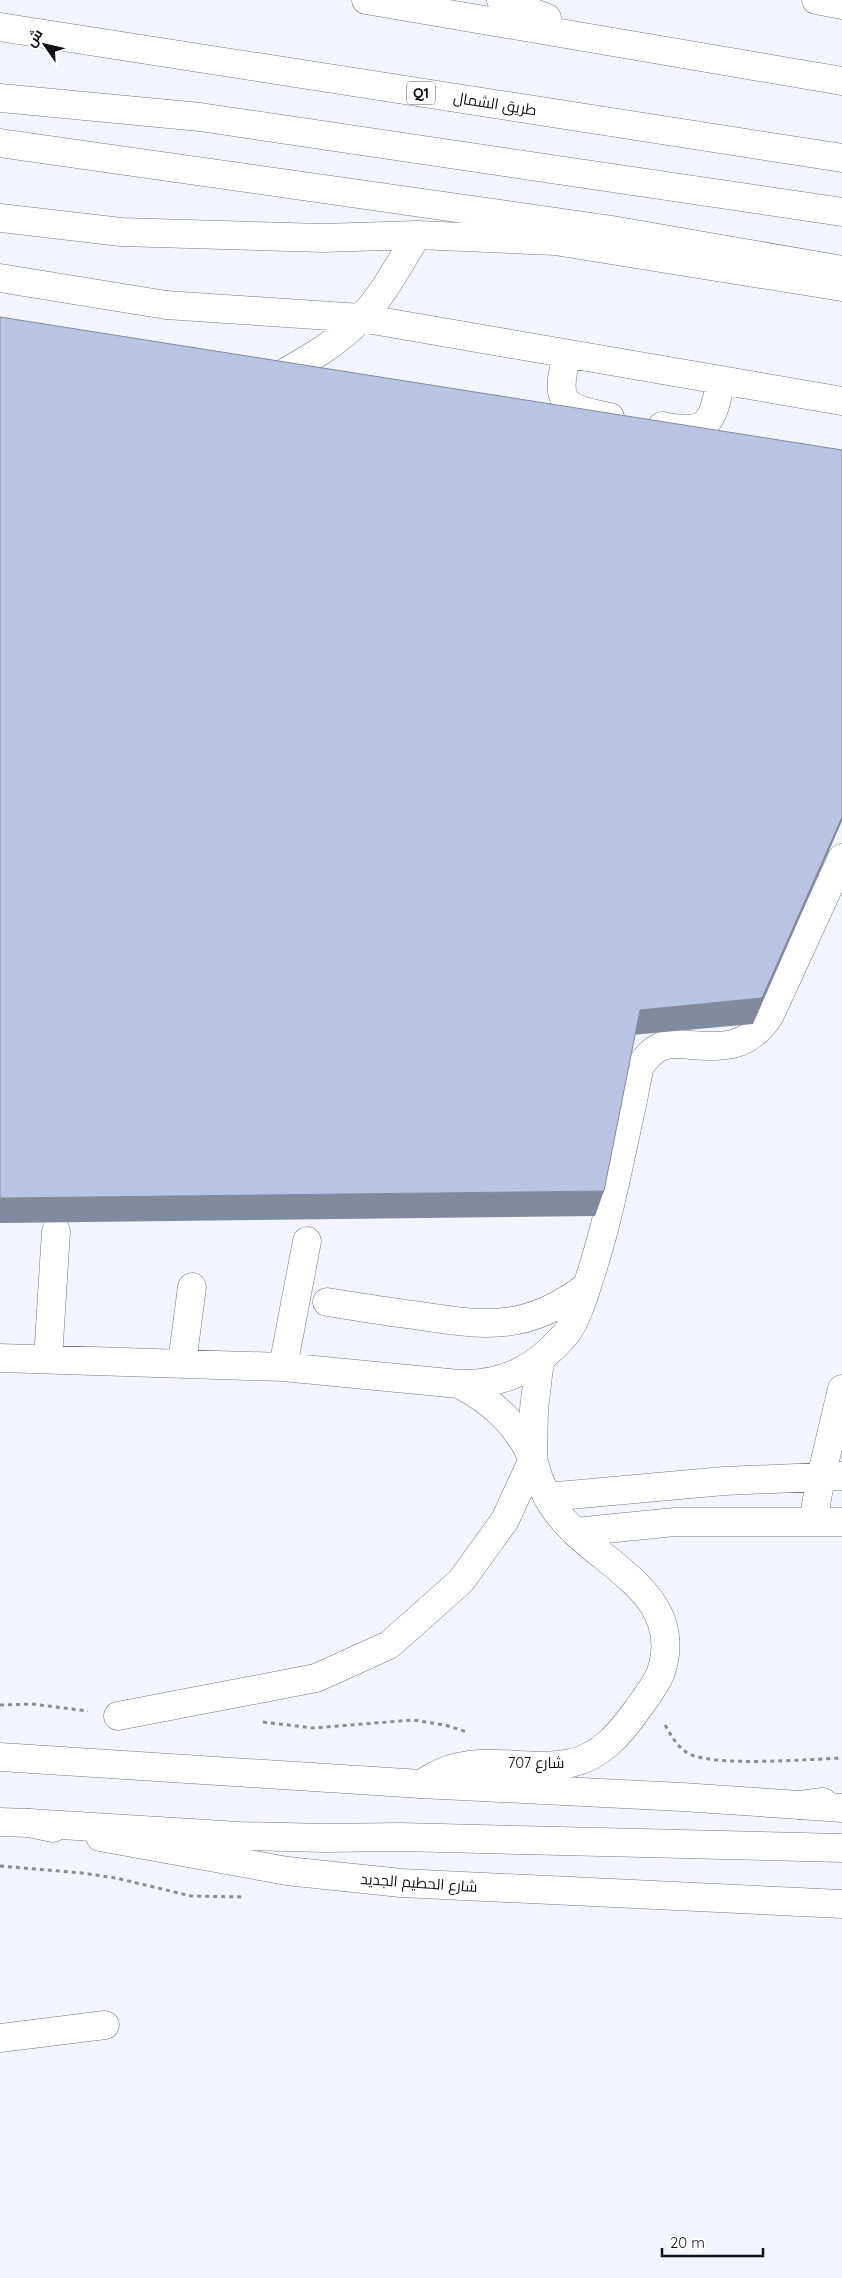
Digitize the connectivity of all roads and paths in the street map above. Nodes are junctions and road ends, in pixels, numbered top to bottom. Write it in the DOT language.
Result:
graph roads {
  1 [pos="366,0"];
  2 [pos="501,0"];
  3 [pos="816,0"];
  4 [pos="842,5"];
  5 [pos="0,27"];
  6 [pos="598,38"];
  7 [pos="842,81"];
  8 [pos="0,98"];
  9 [pos="0,143"];
  10 [pos="842,158"];
  11 [pos="842,212"];
  12 [pos="0,218"];
  13 [pos="417,235"];
  14 [pos="842,270"];
  15 [pos="0,278"];
  16 [pos="842,287"];
  17 [pos="361,318"];
  18 [pos="567,355"];
  19 [pos="275,378"];
  20 [pos="721,380"];
  21 [pos="842,401"];
  22 [pos="842,858"];
  23 [pos="56,1231"];
  24 [pos="307,1241"];
  25 [pos="587,1286"];
  26 [pos="192,1287"];
  27 [pos="327,1302"];
  28 [pos="0,1358"];
  29 [pos="48,1359"];
  30 [pos="540,1359"];
  31 [pos="182,1363"];
  32 [pos="283,1367"];
  33 [pos="459,1384"];
  34 [pos="842,1389"];
  35 [pos="533,1459"];
  36 [pos="831,1476"];
  37 [pos="548,1497"];
  38 [pos="834,1517"];
  39 [pos="575,1532"];
  40 [pos="0,1705"];
  41 [pos="636,1711"];
  42 [pos="118,1716"];
  43 [pos="257,1720"];
  44 [pos="476,1734"];
  45 [pos="0,1757"];
  46 [pos="842,1758"];
  47 [pos="421,1784"];
  48 [pos="842,1799"];
  49 [pos="800,1805"];
  50 [pos="842,1808"];
  51 [pos="0,1822"];
  52 [pos="30,1823"];
  53 [pos="842,1848"];
  54 [pos="0,1866"];
  55 [pos="246,1897"];
  56 [pos="842,1904"];
  57 [pos="105,2025"];
  58 [pos="0,2038"];
  1 -- 6 [label="main road"];
  2 -- 6 [label="main road"];
  3 -- 4 [label="main road"];
  5 -- 10 [label="main road, طريق الشمال / Q1"];
  6 -- 7 [label="main road"];
  8 -- 11 [label="main road"];
  9 -- 14 [label="main road"];
  12 -- 13 [label="main road"];
  13 -- 16 [label="main road"];
  13 -- 17 [label="main road"];
  15 -- 17 [label="main road"];
  17 -- 18 [label="main road"];
  17 -- 19 [label="main road"];
  18 -- 20 [label="main road"];
  18 -- 20 [label="main road"];
  20 -- 21 [label="main road"];
  22 -- 25 [label="main road"];
  23 -- 29 [label="main road"];
  24 -- 32 [label="main road"];
  25 -- 27 [label="main road"];
  25 -- 30 [label="main road"];
  26 -- 31 [label="main road"];
  28 -- 29 [label="main road"];
  29 -- 31 [label="main road"];
  30 -- 33 [label="main road"];
  30 -- 35 [label="main road"];
  31 -- 32 [label="main road"];
  32 -- 33 [label="main road"];
  33 -- 35 [label="main road"];
  34 -- 36 [label="main road"];
  35 -- 37 [label="main road, شارع 707"];
  35 -- 42 [label="main road"];
  36 -- 37 [label="main road"];
  36 -- 38 [label="main road"];
  37 -- 39 [label="main road, شارع 707"];
  38 -- 39 [label="main road"];
  39 -- 41 [label="main road, شارع 707"];
  40 -- 42 [label="path"];
  41 -- 46 [label="path"];
  41 -- 47 [label="main road, شارع 707"];
  43 -- 44 [label="path"];
  45 -- 47 [label="main road"];
  47 -- 49 [label="main road"];
  48 -- 49 [label="main road"];
  49 -- 50 [label="main road"];
  51 -- 52 [label="main road, شارع الحطيم الجديد"];
  52 -- 53 [label="main road"];
  52 -- 56 [label="main road, شارع الحطيم الجديد"];
  54 -- 55 [label="path"];
  57 -- 58 [label="main road"];
}
